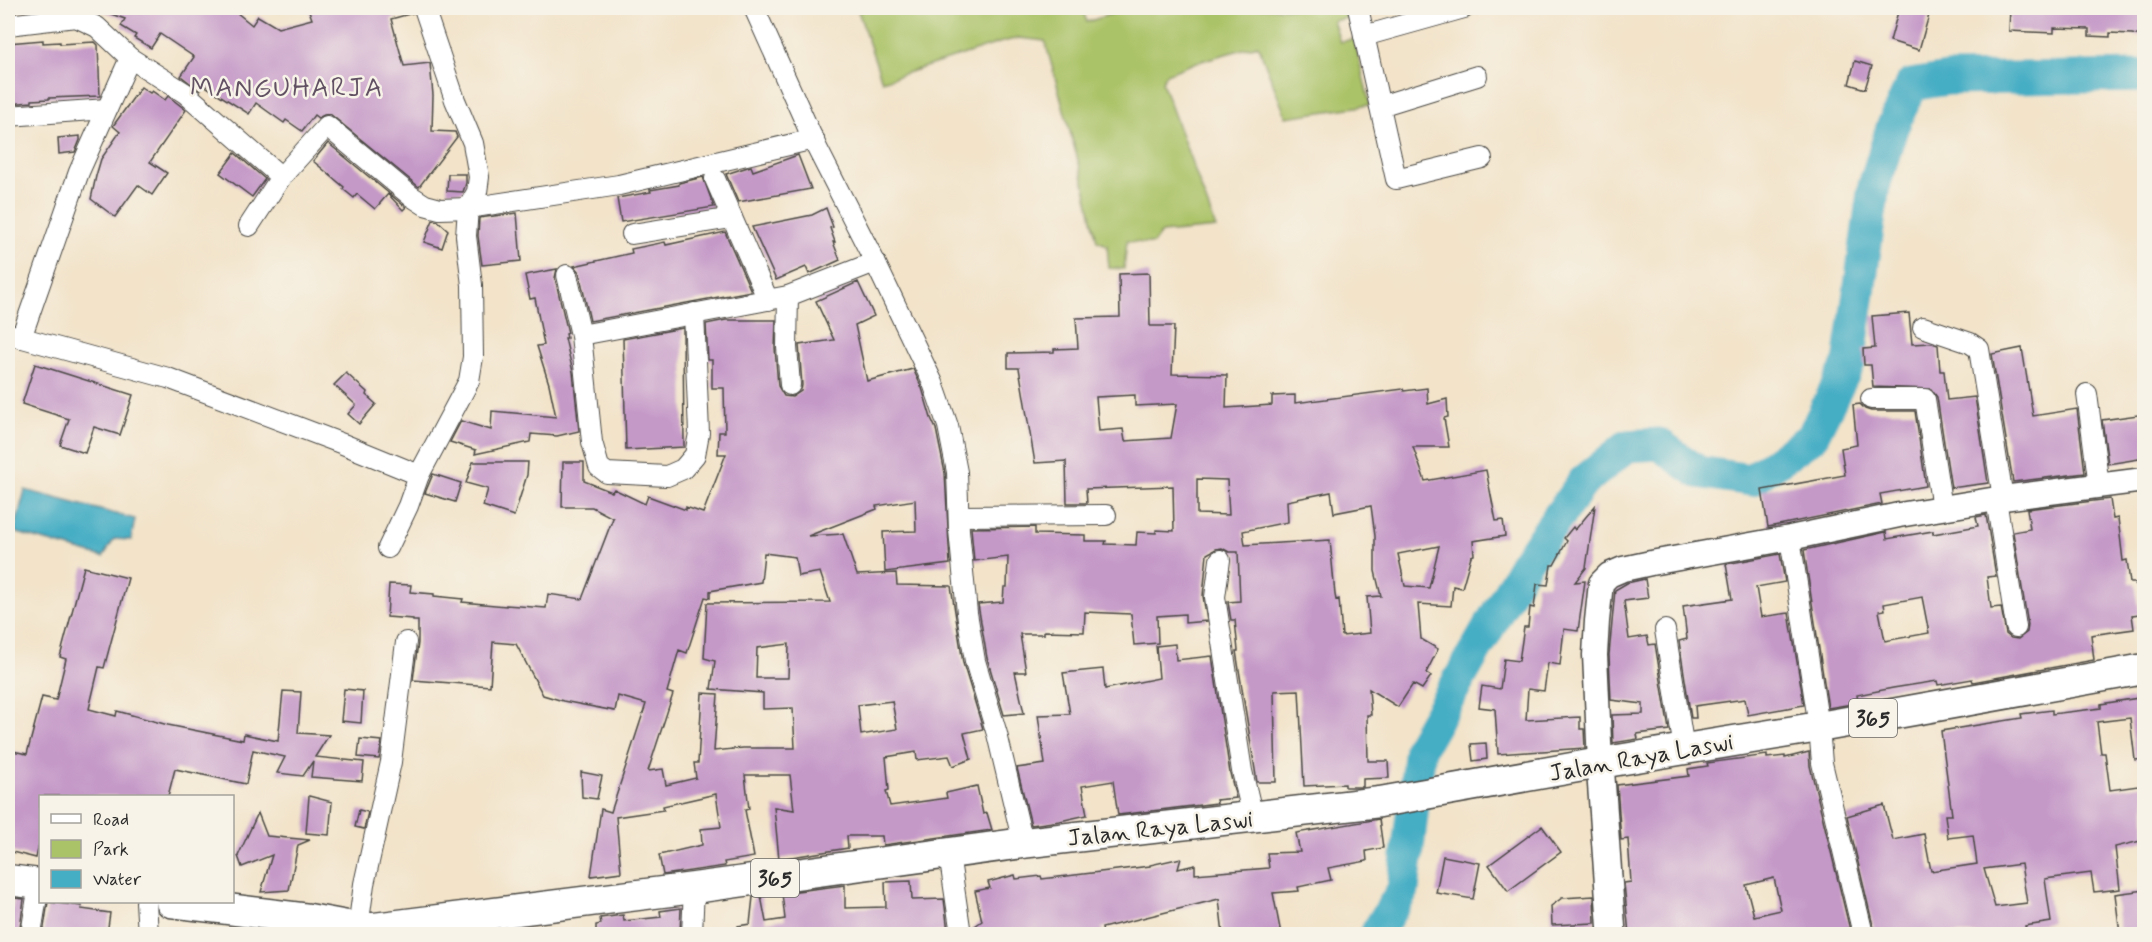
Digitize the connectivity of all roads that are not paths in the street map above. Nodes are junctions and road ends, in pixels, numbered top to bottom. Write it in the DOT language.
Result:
graph roads {
  1 [pos="424,8"];
  2 [pos="754,8"];
  3 [pos="1358,8"];
  4 [pos="1464,8"];
  5 [pos="76,12"];
  6 [pos="8,25"];
  7 [pos="1364,36"];
  8 [pos="130,58"];
  9 [pos="1477,76"];
  10 [pos="1380,106"];
  11 [pos="107,109"];
  12 [pos="8,116"];
  13 [pos="814,139"];
  14 [pos="1482,158"];
  15 [pos="281,177"];
  16 [pos="715,179"];
  17 [pos="468,208"];
  18 [pos="732,218"];
  19 [pos="249,226"];
  20 [pos="632,234"];
  21 [pos="875,262"];
  22 [pos="567,275"];
  23 [pos="788,296"];
  24 [pos="768,300"];
  25 [pos="694,313"];
  26 [pos="1923,327"];
  27 [pos="581,335"];
  28 [pos="14,336"];
  29 [pos="790,385"];
  30 [pos="2087,394"];
  31 [pos="1871,399"];
  32 [pos="419,475"];
  33 [pos="2145,480"];
  34 [pos="2099,486"];
  35 [pos="1999,499"];
  36 [pos="1942,508"];
  37 [pos="1106,515"];
  38 [pos="959,516"];
  39 [pos="1790,538"];
  40 [pos="388,548"];
  41 [pos="1220,560"];
  42 [pos="2016,627"];
  43 [pos="1665,630"];
  44 [pos="406,642"];
  45 [pos="2145,669"];
  46 [pos="1819,727"];
  47 [pos="1684,749"];
  48 [pos="1600,763"];
  49 [pos="1253,817"];
  50 [pos="1023,843"];
  51 [pos="949,854"];
  52 [pos="8,880"];
  53 [pos="39,884"];
  54 [pos="694,888"];
  55 [pos="39,890"];
  56 [pos="146,903"];
  57 [pos="179,903"];
  58 [pos="369,930"];
  59 [pos="31,934"];
  60 [pos="148,934"];
  61 [pos="692,934"];
  62 [pos="961,934"];
  63 [pos="1612,934"];
  64 [pos="1863,934"];
  1 -- 17 [label="street"];
  2 -- 13 [label="street"];
  3 -- 7 [label="street"];
  4 -- 7 [label="street"];
  5 -- 6 [label="street"];
  5 -- 8 [label="street"];
  7 -- 10 [label="street"];
  8 -- 11 [label="street"];
  8 -- 15 [label="street"];
  9 -- 10 [label="street"];
  10 -- 14 [label="street"];
  11 -- 12 [label="street"];
  11 -- 28 [label="street"];
  13 -- 17 [label="street"];
  13 -- 21 [label="street"];
  15 -- 17 [label="street"];
  15 -- 19 [label="street"];
  16 -- 18 [label="street"];
  17 -- 32 [label="street"];
  18 -- 20 [label="street"];
  18 -- 24 [label="street"];
  21 -- 23 [label="street"];
  21 -- 38 [label="street"];
  22 -- 27 [label="street"];
  23 -- 24 [label="street"];
  23 -- 29 [label="street"];
  24 -- 25 [label="street"];
  25 -- 27 [label="street"];
  25 -- 27 [label="street"];
  26 -- 35 [label="street"];
  28 -- 32 [label="street"];
  30 -- 34 [label="street"];
  31 -- 36 [label="street"];
  32 -- 40 [label="street"];
  33 -- 34 [label="street"];
  34 -- 35 [label="street"];
  35 -- 36 [label="street"];
  35 -- 42 [label="street"];
  36 -- 39 [label="street"];
  37 -- 38 [label="street"];
  38 -- 50 [label="street"];
  39 -- 46 [label="street"];
  39 -- 48 [label="street"];
  41 -- 49 [label="street"];
  43 -- 47 [label="street"];
  44 -- 58 [label="street"];
  45 -- 46 [label="main road, Jalan Raya Laswi / 365"];
  46 -- 47 [label="main road, Jalan Raya Laswi / 365"];
  46 -- 64 [label="street"];
  47 -- 48 [label="main road, Jalan Raya Laswi / 365"];
  48 -- 49 [label="main road, Jalan Raya Laswi / 365"];
  48 -- 63 [label="main road"];
  49 -- 50 [label="main road, Jalan Raya Laswi / 365"];
  50 -- 51 [label="main road, Jalan Raya Laswi / 365"];
  51 -- 54 [label="main road, Jalan Raya Laswi / 365"];
  51 -- 62 [label="street"];
  52 -- 53 [label="main road"];
  54 -- 58 [label="main road, Jalan Raya Laswi / 365"];
  54 -- 61 [label="street"];
  55 -- 59 [label="street"];
  56 -- 60 [label="street"];
  57 -- 58 [label="main road, Jalan Raya Laswi / 365"];
}
